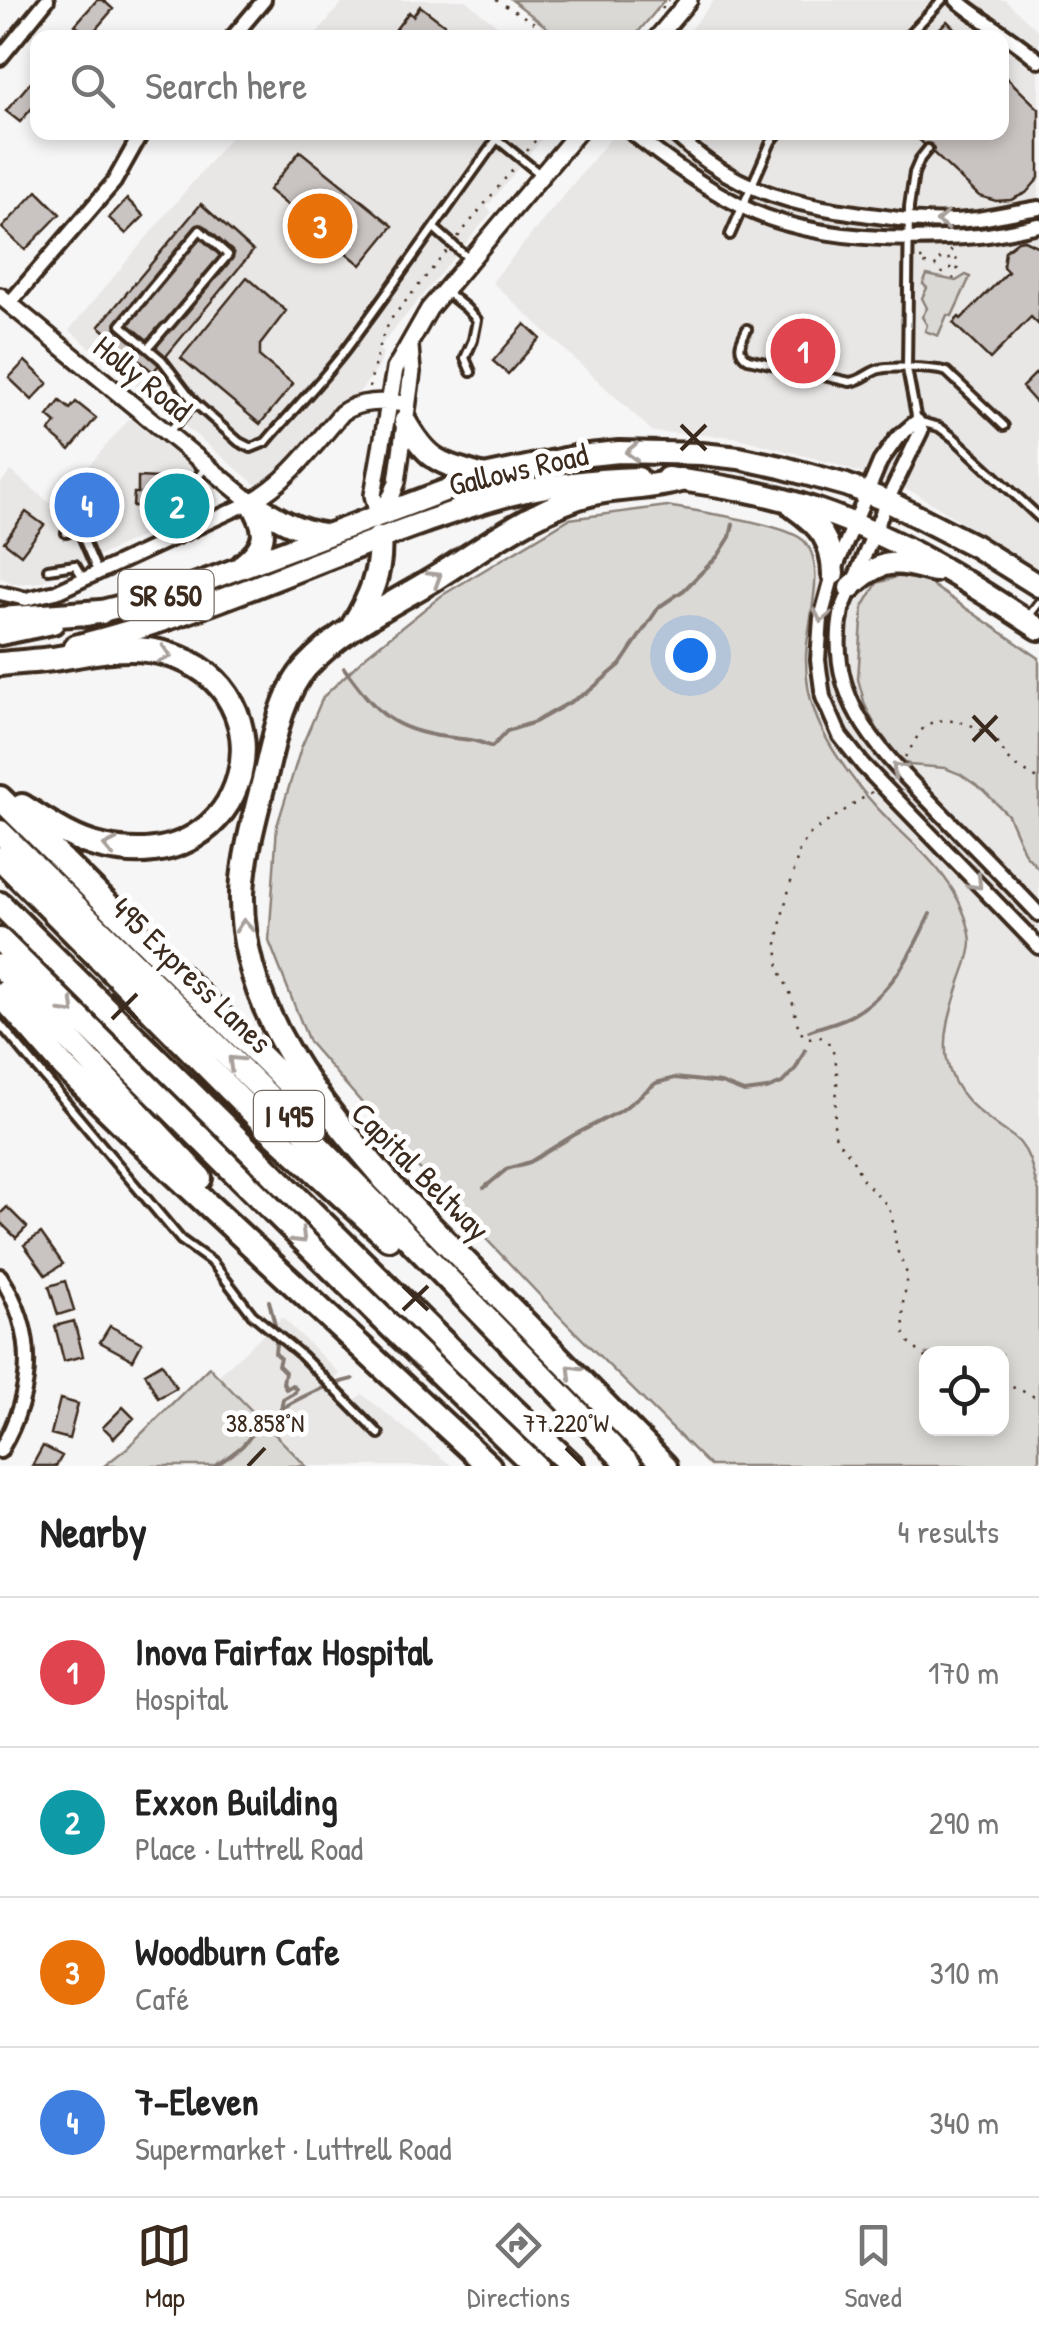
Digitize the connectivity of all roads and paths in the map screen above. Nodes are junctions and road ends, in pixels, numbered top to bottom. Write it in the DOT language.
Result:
graph roads {
  1 [pos="47,0"];
  2 [pos="264,0"];
  3 [pos="496,0"];
  4 [pos="689,0"];
  5 [pos="942,0"];
  6 [pos="957,0"];
  7 [pos="513,1"];
  8 [pos="513,10"];
  9 [pos="239,30"];
  10 [pos="542,30"];
  11 [pos="664,30"];
  12 [pos="914,30"];
  13 [pos="991,30"];
  14 [pos="1009,45"];
  15 [pos="0,58"];
  16 [pos="1039,60"];
  17 [pos="138,140"];
  18 [pos="496,140"];
  19 [pos="498,140"];
  20 [pos="536,140"];
  21 [pos="571,140"];
  22 [pos="642,140"];
  23 [pos="682,140"];
  24 [pos="773,140"];
  25 [pos="928,149"];
  26 [pos="521,158"];
  27 [pos="542,176"];
  28 [pos="751,186"];
  29 [pos="740,206"];
  30 [pos="1039,208"];
  31 [pos="909,222"];
  32 [pos="1039,225"];
  33 [pos="434,228"];
  34 [pos="730,235"];
  35 [pos="909,238"];
  36 [pos="452,244"];
  37 [pos="940,250"];
  38 [pos="928,252"];
  39 [pos="909,258"];
  40 [pos="470,259"];
  41 [pos="924,259"];
  42 [pos="935,264"];
  43 [pos="952,268"];
  44 [pos="958,268"];
  45 [pos="953,279"];
  46 [pos="444,291"];
  47 [pos="4,300"];
  48 [pos="746,328"];
  49 [pos="410,346"];
  50 [pos="148,348"];
  51 [pos="907,370"];
  52 [pos="472,372"];
  53 [pos="369,388"];
  54 [pos="194,402"];
  55 [pos="388,402"];
  56 [pos="406,413"];
  57 [pos="917,421"];
  58 [pos="1004,426"];
  59 [pos="158,430"];
  60 [pos="206,465"];
  61 [pos="484,476"];
  62 [pos="680,480"];
  63 [pos="190,488"];
  64 [pos="866,492"];
  65 [pos="784,500"];
  66 [pos="887,501"];
  67 [pos="251,502"];
  68 [pos="1039,517"];
  69 [pos="853,524"];
  70 [pos="379,527"];
  71 [pos="874,532"];
  72 [pos="66,533"];
  73 [pos="325,534"];
  74 [pos="48,570"];
  75 [pos="234,570"];
  76 [pos="97,572"];
  77 [pos="84,579"];
  78 [pos="961,579"];
  79 [pos="842,581"];
  80 [pos="1039,586"];
  81 [pos="0,593"];
  82 [pos="100,612"];
  83 [pos="1034,617"];
  84 [pos="0,619"];
  85 [pos="352,629"];
  86 [pos="0,634"];
  87 [pos="0,664"];
  88 [pos="896,766"];
  89 [pos="1039,780"];
  90 [pos="880,784"];
  91 [pos="0,795"];
  92 [pos="0,832"];
  93 [pos="0,858"];
  94 [pos="0,877"];
  95 [pos="0,904"];
  96 [pos="1039,914"];
  97 [pos="0,940"];
  98 [pos="1039,947"];
  99 [pos="0,966"];
  100 [pos="0,994"];
  101 [pos="0,1024"];
  102 [pos="394,1188"];
  103 [pos="0,1276"];
  104 [pos="337,1324"];
  105 [pos="919,1352"];
  106 [pos="456,1356"];
  107 [pos="1009,1387"];
  108 [pos="1039,1399"];
  109 [pos="570,1407"];
  110 [pos="379,1434"];
  111 [pos="0,1451"];
  112 [pos="489,1466"];
  113 [pos="536,1466"];
  114 [pos="572,1466"];
  115 [pos="630,1466"];
  116 [pos="665,1466"];
  1 -- 15 [label="street"];
  2 -- 9 [label="street"];
  3 -- 8 [label="path"];
  4 -- 11 [label="street"];
  5 -- 12 [label="lane"];
  6 -- 13 [label="street"];
  7 -- 8 [label="path"];
  8 -- 10 [label="path"];
  14 -- 16 [label="street"];
  17 -- 47 [label="street"];
  18 -- 33 [label="lane"];
  19 -- 26 [label="lane"];
  20 -- 26 [label="path"];
  21 -- 27 [label="street"];
  22 -- 29 [label="street"];
  23 -- 28 [label="street"];
  24 -- 28 [label="lane"];
  25 -- 31 [label="lane"];
  26 -- 27 [label="lane"];
  26 -- 36 [label="path"];
  27 -- 40 [label="street"];
  28 -- 29 [label="lane"];
  28 -- 31 [label="street"];
  29 -- 34 [label="lane"];
  29 -- 35 [label="street"];
  30 -- 31 [label="street, one-way"];
  31 -- 35 [label="lane"];
  32 -- 35 [label="street"];
  33 -- 36 [label="lane"];
  33 -- 54 [label="lane"];
  35 -- 39 [label="lane"];
  36 -- 40 [label="lane"];
  36 -- 53 [label="path"];
  37 -- 44 [label="path"];
  38 -- 41 [label="path"];
  39 -- 41 [label="path"];
  39 -- 51 [label="lane"];
  40 -- 46 [label="street"];
  41 -- 42 [label="path"];
  42 -- 43 [label="path"];
  42 -- 43 [label="path"];
  43 -- 44 [label="path"];
  44 -- 45 [label="path"];
  46 -- 49 [label="street"];
  46 -- 52 [label="lane"];
  47 -- 59 [label="street, Holly Road"];
  48 -- 51 [label="lane"];
  49 -- 55 [label="street"];
  49 -- 56 [label="street"];
  50 -- 50 [label="lane"];
  50 -- 54 [label="lane"];
  51 -- 57 [label="lane"];
  51 -- 58 [label="lane"];
  54 -- 59 [label="lane"];
  55 -- 56 [label="street"];
  55 -- 67 [label="street"];
  55 -- 70 [label="street"];
  56 -- 61 [label="main road"];
  56 -- 70 [label="street"];
  57 -- 64 [label="street"];
  57 -- 66 [label="street"];
  57 -- 68 [label="lane"];
  59 -- 60 [label="street, Holly Road"];
  60 -- 63 [label="lane"];
  60 -- 67 [label="street, Holly Road"];
  64 -- 61 [label="main road, Gallows Road / SR 650, one-way"];
  61 -- 70 [label="main road, Gallows Road / SR 650"];
  62 -- 65 [label="main road, Gallows Road / SR 650"];
  62 -- 70 [label="main road, Gallows Road / SR 650"];
  85 -- 62 [label="highway, one-way"];
  64 -- 66 [label="main road, Gallows Road / SR 650"];
  64 -- 69 [label="street"];
  65 -- 69 [label="main road, Gallows Road / SR 650"];
  65 -- 79 [label="main road"];
  66 -- 71 [label="street"];
  66 -- 80 [label="main road, Gallows Road / SR 650"];
  67 -- 73 [label="main road"];
  67 -- 75 [label="main road"];
  67 -- 76 [label="street"];
  69 -- 71 [label="main road, Gallows Road / SR 650"];
  69 -- 79 [label="street"];
  70 -- 73 [label="main road, Gallows Road / SR 650"];
  70 -- 85 [label="highway"];
  70 -- 87 [label="main road, Gallows Road / SR 650"];
  71 -- 78 [label="main road, Gallows Road / SR 650"];
  71 -- 79 [label="street"];
  72 -- 76 [label="lane"];
  73 -- 75 [label="main road, Gallows Road / SR 650"];
  74 -- 77 [label="lane"];
  75 -- 82 [label="main road, Gallows Road / SR 650"];
  76 -- 77 [label="street"];
  77 -- 81 [label="street"];
  78 -- 79 [label="main road"];
  78 -- 83 [label="main road, Gallows Road / SR 650"];
  79 -- 88 [label="street"];
  79 -- 90 [label="street, one-way"];
  82 -- 84 [label="highway"];
  82 -- 86 [label="main road, Gallows Road / SR 650"];
  102 -- 85 [label="highway, one-way"];
  87 -- 91 [label="highway, one-way"];
  88 -- 89 [label="path"];
  96 -- 88 [label="street, one-way"];
  90 -- 98 [label="street, one-way"];
  90 -- 105 [label="path"];
  91 -- 102 [label="highway, Capital Beltway / I 495"];
  109 -- 92 [label="highway, 495 Express Lanes / I 495, one-way"];
  93 -- 109 [label="highway"];
  94 -- 106 [label="highway"];
  95 -- 106 [label="highway, I 495"];
  97 -- 113 [label="highway, I 495, one-way"];
  99 -- 104 [label="highway"];
  100 -- 104 [label="highway"];
  101 -- 110 [label="lane"];
  116 -- 102 [label="highway, Capital Beltway / I 495, one-way"];
  103 -- 111 [label="street"];
  104 -- 112 [label="highway"];
  106 -- 114 [label="highway, I 495"];
  107 -- 108 [label="path"];
  109 -- 115 [label="highway, 495 Express Lanes / I 495"];
}
